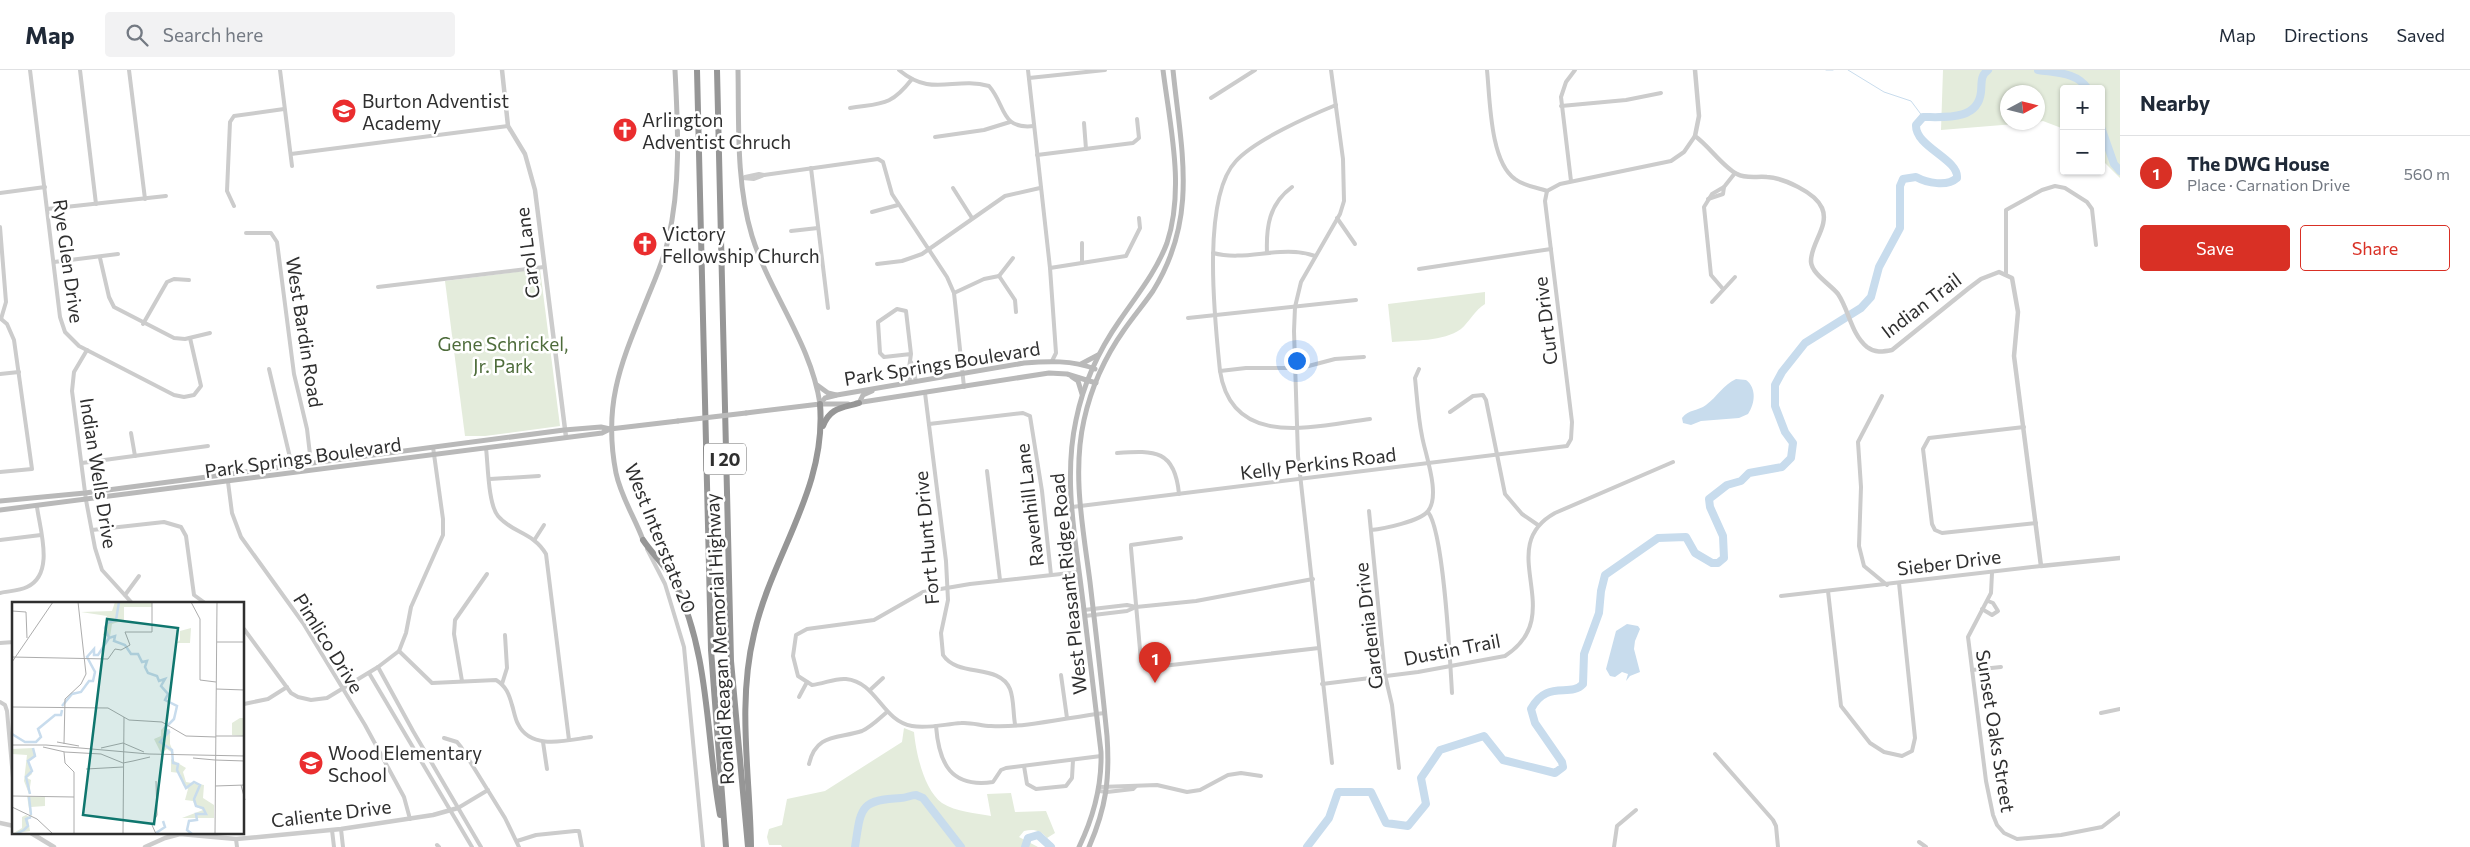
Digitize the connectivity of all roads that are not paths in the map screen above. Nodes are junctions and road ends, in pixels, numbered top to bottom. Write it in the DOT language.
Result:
graph roads {
  1 [pos="30,70"];
  2 [pos="80,70"];
  3 [pos="129,70"];
  4 [pos="280,70"];
  5 [pos="502,70"];
  6 [pos="675,70"];
  7 [pos="697,70"];
  8 [pos="717,70"];
  9 [pos="738,70"];
  10 [pos="899,70"];
  11 [pos="1028,70"];
  12 [pos="1105,70"];
  13 [pos="1163,70"];
  14 [pos="1173,70"];
  15 [pos="1255,70"];
  16 [pos="1332,70"];
  17 [pos="1487,70"];
  18 [pos="1574,70"];
  19 [pos="1695,70"];
  20 [pos="1029,78"];
  21 [pos="912,79"];
  22 [pos="1661,93"];
  23 [pos="1211,98"];
  24 [pos="1336,105"];
  25 [pos="1561,106"];
  26 [pos="850,108"];
  27 [pos="284,109"];
  28 [pos="1137,119"];
  29 [pos="1010,122"];
  30 [pos="1084,123"];
  31 [pos="508,126"];
  32 [pos="1034,126"];
  33 [pos="1695,136"];
  34 [pos="935,137"];
  35 [pos="1086,149"];
  36 [pos="290,154"];
  37 [pos="1037,155"];
  38 [pos="292,166"];
  39 [pos="811,168"];
  40 [pos="1735,173"];
  41 [pos="742,178"];
  42 [pos="1571,182"];
  43 [pos="44,187"];
  44 [pos="1292,187"];
  45 [pos="953,188"];
  46 [pos="1040,188"];
  47 [pos="1547,191"];
  48 [pos="0,193"];
  49 [pos="166,196"];
  50 [pos="145,199"];
  51 [pos="96,204"];
  52 [pos="898,205"];
  53 [pos="234,206"];
  54 [pos="47,210"];
  55 [pos="872,212"];
  56 [pos="972,218"];
  57 [pos="1139,218"];
  58 [pos="1337,218"];
  59 [pos="0,227"];
  60 [pos="818,228"];
  61 [pos="791,231"];
  62 [pos="246,234"];
  63 [pos="1082,243"];
  64 [pos="1355,244"];
  65 [pos="2096,245"];
  66 [pos="1,246"];
  67 [pos="1551,249"];
  68 [pos="927,251"];
  69 [pos="1213,253"];
  70 [pos="1267,253"];
  71 [pos="118,254"];
  72 [pos="1314,256"];
  73 [pos="100,258"];
  74 [pos="1013,258"];
  75 [pos="54,262"];
  76 [pos="1082,262"];
  77 [pos="877,264"];
  78 [pos="544,267"];
  79 [pos="1050,268"];
  80 [pos="1419,269"];
  81 [pos="2006,274"];
  82 [pos="999,276"];
  83 [pos="1735,277"];
  84 [pos="189,280"];
  85 [pos="378,287"];
  86 [pos="1723,289"];
  87 [pos="954,293"];
  88 [pos="1356,300"];
  89 [pos="1712,302"];
  90 [pos="1295,307"];
  91 [pos="828,308"];
  92 [pos="1016,312"];
  93 [pos="1214,314"];
  94 [pos="1,318"];
  95 [pos="1188,318"];
  96 [pos="143,324"];
  97 [pos="210,333"];
  98 [pos="190,338"];
  99 [pos="87,350"];
  100 [pos="1100,353"];
  101 [pos="911,354"];
  102 [pos="1364,357"];
  103 [pos="1052,360"];
  104 [pos="1080,364"];
  105 [pos="1093,368"];
  106 [pos="1295,368"];
  107 [pos="269,369"];
  108 [pos="1419,369"];
  109 [pos="1100,371"];
  110 [pos="1220,371"];
  111 [pos="18,372"];
  112 [pos="962,373"];
  113 [pos="0,374"];
  114 [pos="1065,374"];
  115 [pos="1088,380"];
  116 [pos="913,381"];
  117 [pos="1096,382"];
  118 [pos="817,384"];
  119 [pos="885,387"];
  120 [pos="964,387"];
  121 [pos="926,393"];
  122 [pos="837,395"];
  123 [pos="1882,396"];
  124 [pos="1082,397"];
  125 [pos="859,403"];
  126 [pos="820,404"];
  127 [pos="1450,412"];
  128 [pos="1370,419"];
  129 [pos="929,424"];
  130 [pos="2024,427"];
  131 [pos="1296,428"];
  132 [pos="610,429"];
  133 [pos="564,430"];
  134 [pos="822,432"];
  135 [pos="131,433"];
  136 [pos="566,437"];
  137 [pos="208,446"];
  138 [pos="1567,446"];
  139 [pos="433,447"];
  140 [pos="486,448"];
  141 [pos="1116,453"];
  142 [pos="434,454"];
  143 [pos="1498,455"];
  144 [pos="135,456"];
  145 [pos="337,460"];
  146 [pos="1673,462"];
  147 [pos="82,463"];
  148 [pos="311,463"];
  149 [pos="1429,463"];
  150 [pos="292,466"];
  151 [pos="338,468"];
  152 [pos="264,470"];
  153 [pos="987,471"];
  154 [pos="0,472"];
  155 [pos="539,476"];
  156 [pos="265,478"];
  157 [pos="490,479"];
  158 [pos="1301,479"];
  159 [pos="228,482"];
  160 [pos="85,493"];
  161 [pos="1179,494"];
  162 [pos="86,500"];
  163 [pos="0,502"];
  164 [pos="1080,506"];
  165 [pos="37,507"];
  166 [pos="1072,507"];
  167 [pos="0,510"];
  168 [pos="1369,511"];
  169 [pos="1428,512"];
  170 [pos="2036,523"];
  171 [pos="544,525"];
  172 [pos="1538,525"];
  173 [pos="92,530"];
  174 [pos="1371,530"];
  175 [pos="41,535"];
  176 [pos="1181,538"];
  177 [pos="535,539"];
  178 [pos="0,540"];
  179 [pos="643,540"];
  180 [pos="2120,558"];
  181 [pos="2041,566"];
  182 [pos="1079,572"];
  183 [pos="669,573"];
  184 [pos="1992,573"];
  185 [pos="488,574"];
  186 [pos="1050,575"];
  187 [pos="139,576"];
  188 [pos="660,576"];
  189 [pos="1313,579"];
  190 [pos="1000,580"];
  191 [pos="1899,583"];
  192 [pos="1886,585"];
  193 [pos="947,588"];
  194 [pos="1828,591"];
  195 [pos="0,593"];
  196 [pos="125,595"];
  197 [pos="1781,596"];
  198 [pos="1988,601"];
  199 [pos="131,602"];
  200 [pos="204,602"];
  201 [pos="1136,607"];
  202 [pos="1982,609"];
  203 [pos="1093,612"];
  204 [pos="1084,613"];
  205 [pos="245,630"];
  206 [pos="505,635"];
  207 [pos="1319,648"];
  208 [pos="399,651"];
  209 [pos="1450,666"];
  210 [pos="378,667"];
  211 [pos="2001,667"];
  212 [pos="1972,670"];
  213 [pos="369,672"];
  214 [pos="1385,675"];
  215 [pos="1061,676"];
  216 [pos="883,678"];
  217 [pos="462,681"];
  218 [pos="807,682"];
  219 [pos="502,684"];
  220 [pos="1322,684"];
  221 [pos="287,687"];
  222 [pos="342,689"];
  223 [pos="870,690"];
  224 [pos="1452,692"];
  225 [pos="800,696"];
  226 [pos="0,702"];
  227 [pos="245,704"];
  228 [pos="2120,710"];
  229 [pos="888,712"];
  230 [pos="1105,713"];
  231 [pos="2101,713"];
  232 [pos="1096,714"];
  233 [pos="1066,718"];
  234 [pos="1015,724"];
  235 [pos="936,726"];
  236 [pos="591,737"];
  237 [pos="444,738"];
  238 [pos="569,740"];
  239 [pos="543,742"];
  240 [pos="1715,754"];
  241 [pos="1101,756"];
  242 [pos="1073,760"];
  243 [pos="1332,763"];
  244 [pos="809,764"];
  245 [pos="1024,766"];
  246 [pos="1399,768"];
  247 [pos="547,769"];
  248 [pos="1261,776"];
  249 [pos="12,778"];
  250 [pos="1100,789"];
  251 [pos="488,790"];
  252 [pos="1107,790"];
  253 [pos="458,808"];
  254 [pos="1636,810"];
  255 [pos="452,811"];
  256 [pos="2120,813"];
  257 [pos="410,819"];
  258 [pos="341,829"];
  259 [pos="332,830"];
  260 [pos="34,834"];
  261 [pos="164,835"];
  262 [pos="236,839"];
  263 [pos="517,841"];
  264 [pos="1919,842"];
  265 [pos="54,847"];
  266 [pos="145,847"];
  267 [pos="237,847"];
  268 [pos="334,847"];
  269 [pos="343,847"];
  270 [pos="472,847"];
  271 [pos="481,847"];
  272 [pos="519,847"];
  273 [pos="582,847"];
  274 [pos="703,847"];
  275 [pos="726,847"];
  276 [pos="750,847"];
  277 [pos="1079,847"];
  278 [pos="1088,847"];
  279 [pos="1614,847"];
  280 [pos="1778,847"];
  281 [pos="1926,847"];
  1 -- 43 [label="street, Rye Glen Drive"];
  2 -- 51 [label="street"];
  3 -- 50 [label="street"];
  4 -- 27 [label="street"];
  5 -- 31 [label="street, Carol Lane"];
  6 -- 132 [label="main road, West Interstate 20"];
  7 -- 275 [label="highway, Ronald Reagan Memorial Highway / I 20"];
  8 -- 276 [label="highway, Ronald Reagan Memorial Highway / I 20"];
  9 -- 41 [label="main road"];
  10 -- 21 [label="street"];
  11 -- 20 [label="street"];
  12 -- 20 [label="street"];
  13 -- 100 [label="main road, West Pleasant Ridge Road"];
  14 -- 109 [label="main road, West Pleasant Ridge Road"];
  15 -- 23 [label="street"];
  16 -- 24 [label="street"];
  17 -- 47 [label="street"];
  18 -- 25 [label="street"];
  19 -- 33 [label="street"];
  20 -- 32 [label="street"];
  21 -- 26 [label="street"];
  21 -- 29 [label="street"];
  22 -- 25 [label="street"];
  24 -- 58 [label="street"];
  24 -- 69 [label="street"];
  25 -- 42 [label="street"];
  27 -- 36 [label="street"];
  27 -- 53 [label="street"];
  28 -- 35 [label="street"];
  29 -- 32 [label="street"];
  29 -- 34 [label="street"];
  30 -- 35 [label="street"];
  31 -- 36 [label="street"];
  31 -- 78 [label="street, Carol Lane"];
  32 -- 37 [label="street"];
  33 -- 40 [label="street"];
  33 -- 42 [label="street"];
  35 -- 37 [label="street"];
  36 -- 38 [label="street"];
  37 -- 46 [label="street"];
  39 -- 41 [label="street"];
  39 -- 52 [label="street"];
  39 -- 60 [label="street"];
  40 -- 81 [label="street, Indian Trail"];
  40 -- 86 [label="street"];
  41 -- 118 [label="main road"];
  42 -- 47 [label="street"];
  43 -- 48 [label="street"];
  43 -- 54 [label="street, Rye Glen Drive"];
  44 -- 70 [label="street"];
  45 -- 56 [label="street"];
  46 -- 56 [label="street"];
  46 -- 79 [label="street"];
  47 -- 67 [label="street, Curt Drive"];
  49 -- 50 [label="street"];
  50 -- 51 [label="street"];
  51 -- 54 [label="street"];
  52 -- 55 [label="street"];
  52 -- 68 [label="street"];
  54 -- 75 [label="street, Rye Glen Drive"];
  56 -- 68 [label="street"];
  57 -- 76 [label="street"];
  58 -- 64 [label="street"];
  58 -- 72 [label="street"];
  59 -- 66 [label="street"];
  60 -- 61 [label="street"];
  60 -- 91 [label="street"];
  62 -- 148 [label="street, West Bardin Road"];
  63 -- 76 [label="street"];
  65 -- 81 [label="street"];
  66 -- 94 [label="street"];
  67 -- 80 [label="street"];
  67 -- 138 [label="street, Curt Drive"];
  68 -- 77 [label="street"];
  68 -- 87 [label="street"];
  69 -- 70 [label="street"];
  69 -- 93 [label="street"];
  70 -- 72 [label="street"];
  71 -- 73 [label="street"];
  72 -- 90 [label="street"];
  73 -- 75 [label="street"];
  73 -- 96 [label="street"];
  74 -- 82 [label="street"];
  75 -- 99 [label="street, Rye Glen Drive"];
  76 -- 79 [label="street"];
  78 -- 85 [label="street"];
  78 -- 133 [label="street, Carol Lane"];
  79 -- 103 [label="street"];
  81 -- 130 [label="street"];
  82 -- 87 [label="street"];
  82 -- 92 [label="street"];
  83 -- 86 [label="street"];
  84 -- 96 [label="street"];
  86 -- 89 [label="street"];
  87 -- 112 [label="street"];
  88 -- 90 [label="street"];
  90 -- 93 [label="street"];
  90 -- 106 [label="street"];
  93 -- 95 [label="street"];
  93 -- 110 [label="street"];
  94 -- 111 [label="street"];
  96 -- 98 [label="street"];
  97 -- 98 [label="street"];
  98 -- 99 [label="street, Rye Glen Drive"];
  99 -- 147 [label="street, Indian Wells Drive"];
  100 -- 104 [label="main road"];
  100 -- 105 [label="main road, West Pleasant Ridge Road"];
  101 -- 101 [label="street"];
  101 -- 116 [label="street"];
  102 -- 106 [label="street"];
  103 -- 104 [label="main road, Park Springs Boulevard"];
  103 -- 112 [label="main road, Park Springs Boulevard"];
  104 -- 105 [label="main road, Park Springs Boulevard"];
  105 -- 109 [label="main road, Park Springs Boulevard"];
  105 -- 115 [label="main road, West Pleasant Ridge Road"];
  106 -- 110 [label="street"];
  106 -- 131 [label="street"];
  107 -- 150 [label="street"];
  108 -- 149 [label="street"];
  109 -- 117 [label="main road, West Pleasant Ridge Road"];
  110 -- 131 [label="street"];
  111 -- 113 [label="street"];
  111 -- 154 [label="street"];
  112 -- 116 [label="main road, Park Springs Boulevard"];
  112 -- 120 [label="street"];
  114 -- 115 [label="main road, Park Springs Boulevard"];
  114 -- 120 [label="main road, Park Springs Boulevard"];
  114 -- 124 [label="main road"];
  115 -- 117 [label="main road, Park Springs Boulevard"];
  115 -- 124 [label="main road, West Pleasant Ridge Road"];
  116 -- 119 [label="main road, Park Springs Boulevard"];
  117 -- 164 [label="main road, West Pleasant Ridge Road"];
  118 -- 122 [label="main road"];
  118 -- 126 [label="main road"];
  119 -- 122 [label="main road, Park Springs Boulevard"];
  119 -- 125 [label="main road"];
  120 -- 121 [label="main road, Park Springs Boulevard"];
  121 -- 125 [label="main road, Park Springs Boulevard"];
  121 -- 129 [label="street, Fort Hunt Drive"];
  122 -- 126 [label="main road, Park Springs Boulevard"];
  123 -- 192 [label="street"];
  124 -- 166 [label="main road, West Pleasant Ridge Road"];
  125 -- 126 [label="main road, Park Springs Boulevard"];
  125 -- 134 [label="highway"];
  126 -- 132 [label="main road, Park Springs Boulevard, bridge"];
  126 -- 134 [label="highway"];
  127 -- 143 [label="street"];
  128 -- 131 [label="street"];
  129 -- 186 [label="street, Ravenhill Lane"];
  129 -- 193 [label="street, Fort Hunt Drive"];
  130 -- 170 [label="street"];
  130 -- 170 [label="street"];
  131 -- 158 [label="street"];
  132 -- 133 [label="main road, Park Springs Boulevard"];
  132 -- 136 [label="main road, Park Springs Boulevard"];
  132 -- 179 [label="main road, West Interstate 20"];
  133 -- 136 [label="street, Carol Lane"];
  133 -- 139 [label="main road, Park Springs Boulevard"];
  134 -- 276 [label="highway"];
  135 -- 144 [label="street"];
  136 -- 140 [label="main road, Park Springs Boulevard"];
  137 -- 144 [label="street"];
  138 -- 143 [label="street, Kelly Perkins Road"];
  139 -- 142 [label="street"];
  139 -- 145 [label="main road, Park Springs Boulevard"];
  140 -- 142 [label="main road, Park Springs Boulevard"];
  140 -- 157 [label="street"];
  141 -- 161 [label="street"];
  142 -- 151 [label="main road, Park Springs Boulevard"];
  142 -- 208 [label="street"];
  143 -- 149 [label="street, Kelly Perkins Road"];
  143 -- 172 [label="street"];
  144 -- 147 [label="street"];
  145 -- 148 [label="main road, Park Springs Boulevard"];
  145 -- 151 [label="main road"];
  146 -- 172 [label="street"];
  147 -- 160 [label="street, Indian Wells Drive"];
  148 -- 150 [label="main road, Park Springs Boulevard"];
  149 -- 158 [label="street, Kelly Perkins Road"];
  149 -- 169 [label="street"];
  150 -- 152 [label="main road, Park Springs Boulevard"];
  151 -- 156 [label="main road, Park Springs Boulevard"];
  152 -- 156 [label="main road"];
  152 -- 160 [label="main road, Park Springs Boulevard"];
  153 -- 190 [label="street"];
  155 -- 157 [label="street"];
  156 -- 159 [label="main road, Park Springs Boulevard"];
  157 -- 177 [label="street"];
  158 -- 161 [label="street, Kelly Perkins Road"];
  158 -- 189 [label="street"];
  159 -- 162 [label="main road, Park Springs Boulevard"];
  159 -- 222 [label="street, Pimlico Drive"];
  160 -- 162 [label="street, Indian Wells Drive"];
  160 -- 163 [label="main road, Park Springs Boulevard"];
  161 -- 164 [label="street, Kelly Perkins Road"];
  162 -- 165 [label="main road, Park Springs Boulevard"];
  162 -- 173 [label="street, Indian Wells Drive"];
  164 -- 166 [label="street, Kelly Perkins Road"];
  164 -- 203 [label="main road, West Pleasant Ridge Road"];
  165 -- 167 [label="main road, Park Springs Boulevard"];
  165 -- 175 [label="street"];
  166 -- 182 [label="main road, West Pleasant Ridge Road"];
  168 -- 174 [label="street, Gardenia Drive"];
  169 -- 174 [label="street"];
  169 -- 209 [label="street"];
  170 -- 181 [label="street"];
  171 -- 177 [label="street"];
  172 -- 209 [label="street, Dustin Trail"];
  173 -- 196 [label="street, Indian Wells Drive"];
  173 -- 200 [label="street"];
  174 -- 214 [label="street, Gardenia Drive"];
  175 -- 178 [label="street"];
  175 -- 195 [label="street"];
  176 -- 201 [label="street"];
  177 -- 238 [label="street"];
  179 -- 183 [label="highway"];
  179 -- 188 [label="street, West Interstate 20"];
  180 -- 181 [label="street, Sieber Drive"];
  181 -- 184 [label="street, Sieber Drive"];
  182 -- 186 [label="street"];
  182 -- 204 [label="main road, West Pleasant Ridge Road"];
  183 -- 188 [label="highway"];
  183 -- 275 [label="highway"];
  184 -- 191 [label="street, Sieber Drive"];
  184 -- 198 [label="street, Sunset Oaks Street"];
  185 -- 217 [label="street"];
  186 -- 190 [label="street"];
  187 -- 196 [label="street"];
  188 -- 274 [label="street, West Interstate 20"];
  189 -- 201 [label="street"];
  189 -- 207 [label="street"];
  190 -- 193 [label="street"];
  191 -- 192 [label="street, Sieber Drive"];
  191 -- 194 [label="street"];
  192 -- 194 [label="street, Sieber Drive"];
  193 -- 218 [label="street"];
  193 -- 234 [label="street, Fort Hunt Drive"];
  194 -- 197 [label="street, Sieber Drive"];
  196 -- 199 [label="street, Indian Wells Drive"];
  198 -- 202 [label="street, Sunset Oaks Street"];
  198 -- 202 [label="street"];
  201 -- 203 [label="street"];
  201 -- 207 [label="street"];
  202 -- 212 [label="street, Sunset Oaks Street"];
  203 -- 204 [label="street"];
  203 -- 230 [label="main road, West Pleasant Ridge Road"];
  204 -- 232 [label="main road, West Pleasant Ridge Road"];
  205 -- 221 [label="street"];
  206 -- 219 [label="street"];
  207 -- 220 [label="street"];
  208 -- 210 [label="street"];
  208 -- 217 [label="street"];
  209 -- 214 [label="street, Dustin Trail"];
  209 -- 224 [label="street"];
  210 -- 213 [label="street"];
  210 -- 253 [label="street"];
  211 -- 212 [label="street"];
  212 -- 256 [label="street, Sunset Oaks Street"];
  213 -- 222 [label="street"];
  213 -- 255 [label="street"];
  214 -- 220 [label="street, Dustin Trail"];
  214 -- 246 [label="street, Gardenia Drive"];
  215 -- 233 [label="street"];
  216 -- 223 [label="street"];
  217 -- 219 [label="street"];
  218 -- 223 [label="street"];
  218 -- 225 [label="street"];
  219 -- 239 [label="street"];
  220 -- 243 [label="street"];
  221 -- 222 [label="street"];
  221 -- 227 [label="street"];
  222 -- 257 [label="street, Pimlico Drive"];
  223 -- 229 [label="street"];
  226 -- 249 [label="street"];
  228 -- 231 [label="street"];
  229 -- 235 [label="street"];
  229 -- 244 [label="street"];
  230 -- 232 [label="street"];
  230 -- 252 [label="main road, West Pleasant Ridge Road"];
  232 -- 233 [label="street"];
  232 -- 241 [label="main road, West Pleasant Ridge Road"];
  233 -- 234 [label="street"];
  234 -- 235 [label="street"];
  235 -- 245 [label="street"];
  236 -- 238 [label="street"];
  237 -- 251 [label="street"];
  238 -- 239 [label="street"];
  239 -- 247 [label="street"];
  240 -- 280 [label="street"];
  241 -- 242 [label="street"];
  241 -- 250 [label="main road, West Pleasant Ridge Road"];
  242 -- 245 [label="street"];
  242 -- 245 [label="street"];
  248 -- 252 [label="street"];
  250 -- 252 [label="street"];
  250 -- 277 [label="main road, West Pleasant Ridge Road"];
  251 -- 253 [label="street, Caliente Drive"];
  251 -- 263 [label="street"];
  252 -- 278 [label="main road, West Pleasant Ridge Road"];
  253 -- 255 [label="street, Caliente Drive"];
  253 -- 271 [label="street"];
  254 -- 279 [label="street"];
  255 -- 257 [label="street, Caliente Drive"];
  255 -- 270 [label="street"];
  257 -- 258 [label="street, Caliente Drive"];
  258 -- 259 [label="street, Caliente Drive"];
  258 -- 269 [label="street"];
  259 -- 262 [label="street, Caliente Drive"];
  259 -- 268 [label="street"];
  260 -- 265 [label="street"];
  261 -- 262 [label="street, Caliente Drive"];
  261 -- 266 [label="street, Caliente Drive"];
  262 -- 267 [label="street"];
  263 -- 272 [label="street"];
  263 -- 273 [label="street"];
  264 -- 281 [label="street"];
}
